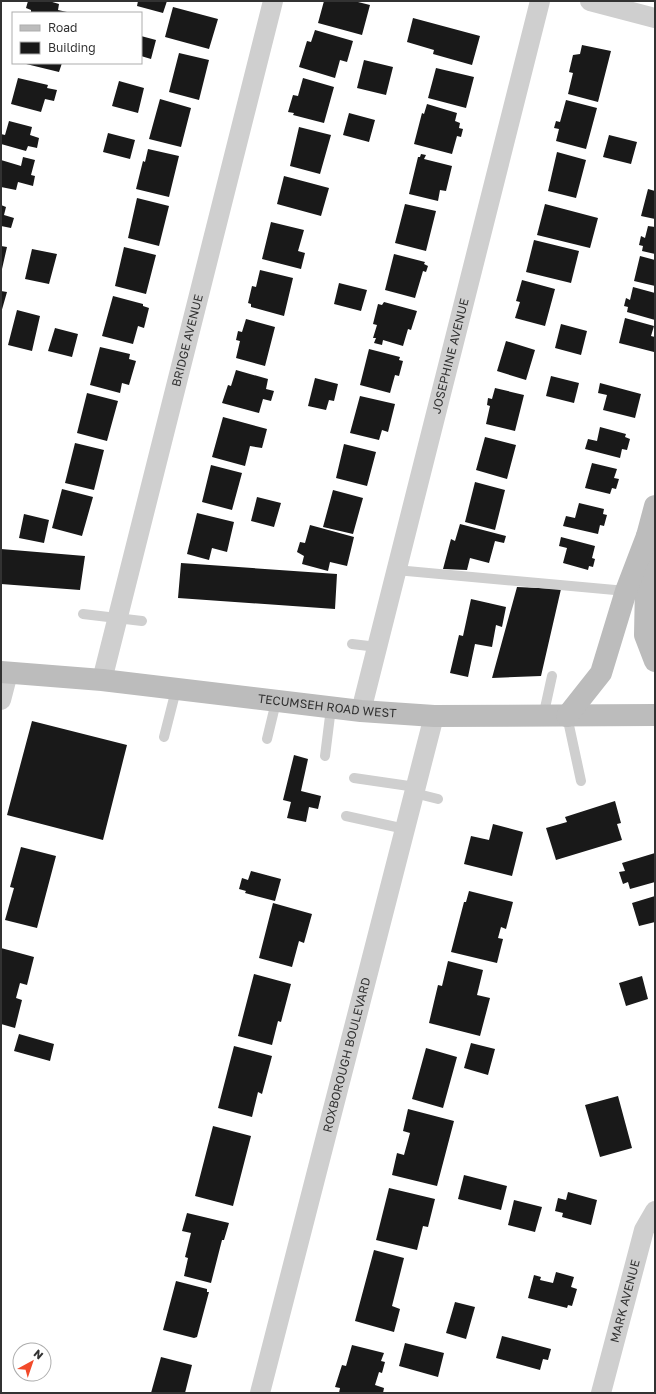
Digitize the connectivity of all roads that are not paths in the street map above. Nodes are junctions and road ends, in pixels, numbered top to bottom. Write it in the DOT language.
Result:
graph roads {
  1 [pos="273,1"];
  2 [pos="540,1"];
  3 [pos="590,1"];
  4 [pos="655,18"];
  5 [pos="655,506"];
  6 [pos="647,536"];
  7 [pos="396,570"];
  8 [pos="626,592"];
  9 [pos="83,614"];
  10 [pos="118,618"];
  11 [pos="142,621"];
  12 [pos="352,644"];
  13 [pos="377,647"];
  14 [pos="655,661"];
  15 [pos="5,672"];
  16 [pos="552,676"];
  17 [pos="102,680"];
  18 [pos="176,690"];
  19 [pos="1,700"];
  20 [pos="276,702"];
  21 [pos="332,708"];
  22 [pos="361,711"];
  23 [pos="434,716"];
  24 [pos="567,716"];
  25 [pos="655,716"];
  26 [pos="543,717"];
  27 [pos="164,738"];
  28 [pos="267,738"];
  29 [pos="325,756"];
  30 [pos="354,778"];
  31 [pos="581,780"];
  32 [pos="415,790"];
  33 [pos="438,799"];
  34 [pos="346,816"];
  35 [pos="405,829"];
  36 [pos="655,1211"];
  37 [pos="260,1393"];
  38 [pos="601,1393"];
  1 -- 10 [label="street, BRIDGE AVENUE"];
  2 -- 7 [label="street, JOSEPHINE AVENUE"];
  3 -- 4 [label="street"];
  5 -- 6 [label="main road"];
  6 -- 8 [label="main road"];
  6 -- 14 [label="main road"];
  7 -- 8 [label="lane"];
  7 -- 13 [label="street, JOSEPHINE AVENUE"];
  8 -- 24 [label="main road"];
  9 -- 10 [label="lane"];
  10 -- 11 [label="lane"];
  10 -- 17 [label="street, BRIDGE AVENUE"];
  12 -- 13 [label="lane"];
  13 -- 22 [label="street, JOSEPHINE AVENUE"];
  15 -- 17 [label="main road, TECUMSEH ROAD WEST"];
  15 -- 19 [label="street"];
  16 -- 26 [label="lane"];
  17 -- 18 [label="main road, TECUMSEH ROAD WEST"];
  18 -- 20 [label="main road, TECUMSEH ROAD WEST"];
  18 -- 27 [label="lane"];
  20 -- 21 [label="main road, TECUMSEH ROAD WEST"];
  20 -- 28 [label="lane"];
  21 -- 22 [label="main road, TECUMSEH ROAD WEST"];
  21 -- 29 [label="lane"];
  22 -- 23 [label="main road, TECUMSEH ROAD WEST"];
  23 -- 26 [label="main road, TECUMSEH ROAD WEST"];
  23 -- 32 [label="street, ROXBOROUGH BOULEVARD"];
  24 -- 25 [label="main road, TECUMSEH ROAD WEST"];
  24 -- 26 [label="main road, TECUMSEH ROAD WEST"];
  24 -- 31 [label="lane"];
  30 -- 32 [label="lane"];
  32 -- 33 [label="lane"];
  32 -- 35 [label="street, ROXBOROUGH BOULEVARD"];
  34 -- 35 [label="lane"];
  35 -- 37 [label="street, ROXBOROUGH BOULEVARD"];
  36 -- 38 [label="street, MARK AVENUE"];
}
